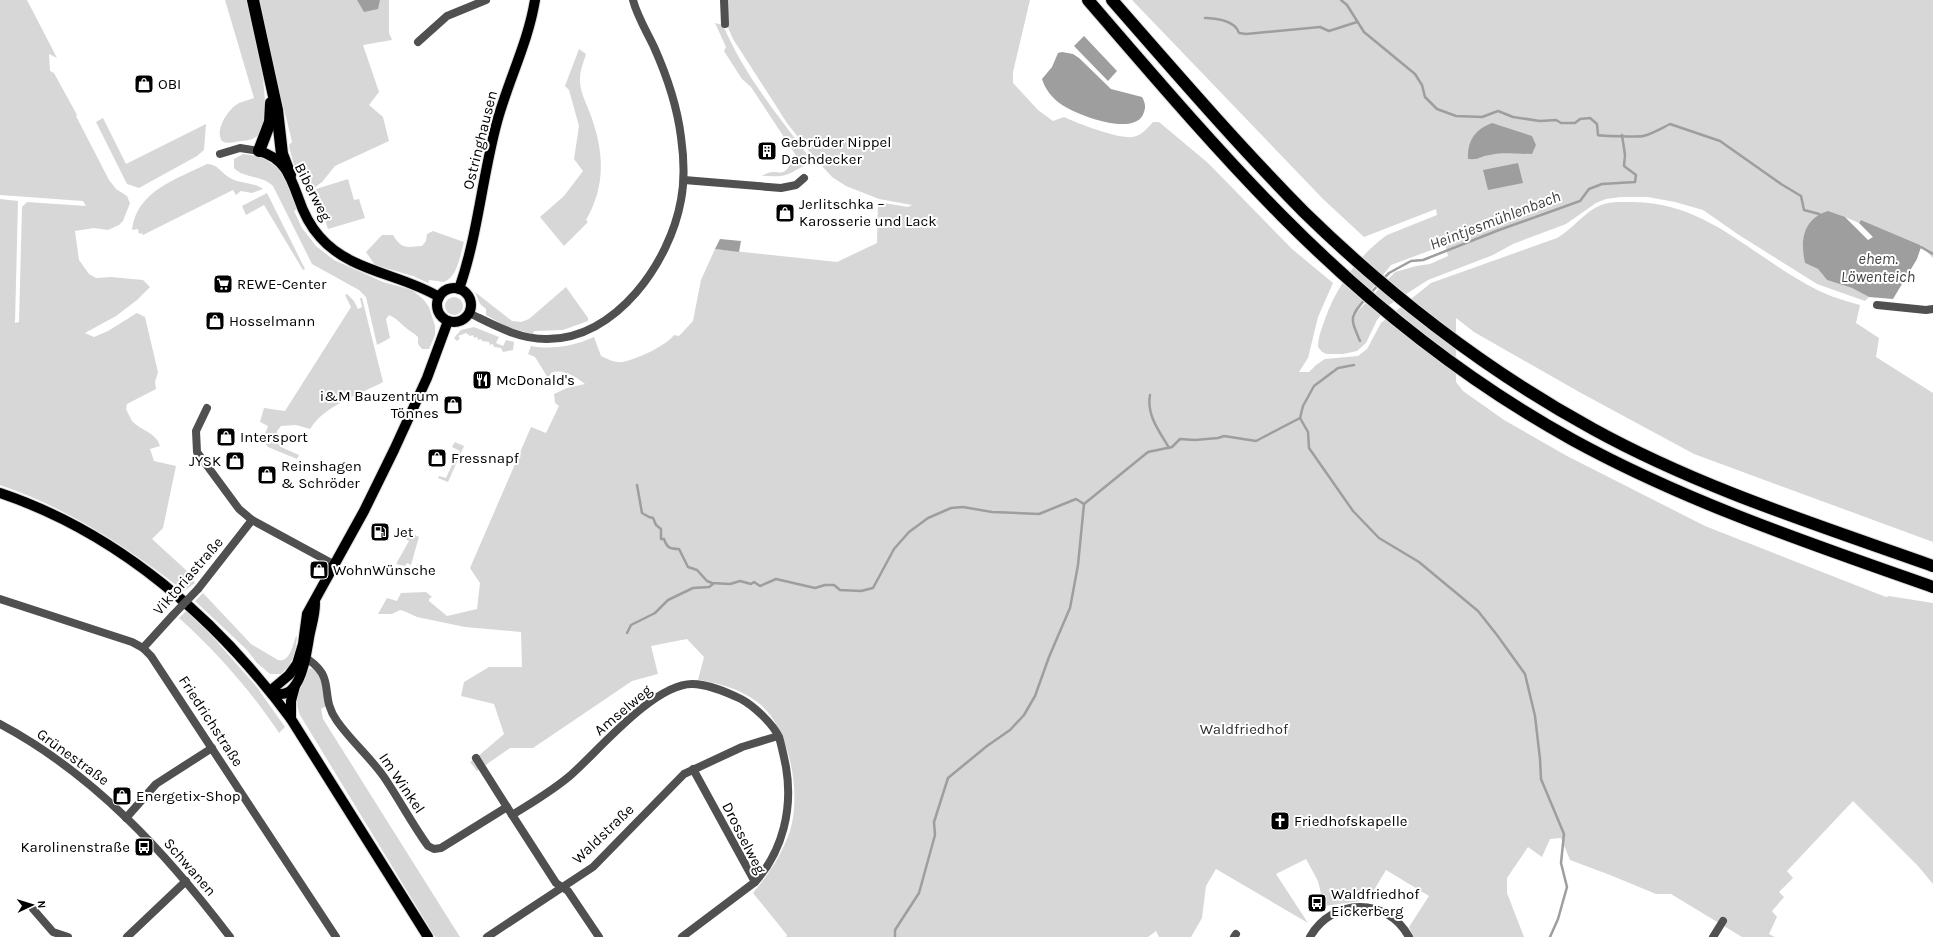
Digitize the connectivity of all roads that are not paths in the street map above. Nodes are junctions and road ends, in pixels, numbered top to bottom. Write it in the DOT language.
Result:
graph roads {
  1 [pos="253,0"];
  2 [pos="486,0"];
  3 [pos="633,0"];
  4 [pos="724,0"];
  5 [pos="1088,0"];
  6 [pos="1112,0"];
  7 [pos="533,1"];
  8 [pos="725,24"];
  9 [pos="418,42"];
  10 [pos="270,81"];
  11 [pos="279,132"];
  12 [pos="263,152"];
  13 [pos="220,154"];
  14 [pos="290,175"];
  15 [pos="804,178"];
  16 [pos="684,180"];
  17 [pos="459,289"];
  18 [pos="439,297"];
  19 [pos="1877,306"];
  20 [pos="1933,309"];
  21 [pos="469,313"];
  22 [pos="448,321"];
  23 [pos="207,408"];
  24 [pos="0,492"];
  25 [pos="252,520"];
  26 [pos="335,565"];
  27 [pos="1933,566"];
  28 [pos="1933,587"];
  29 [pos="0,598"];
  30 [pos="143,648"];
  31 [pos="303,657"];
  32 [pos="296,684"];
  33 [pos="270,691"];
  34 [pos="291,719"];
  35 [pos="0,724"];
  36 [pos="778,736"];
  37 [pos="212,748"];
  38 [pos="476,758"];
  39 [pos="693,769"];
  40 [pos="507,807"];
  41 [pos="512,815"];
  42 [pos="126,818"];
  43 [pos="186,882"];
  44 [pos="754,882"];
  45 [pos="563,888"];
  46 [pos="33,909"];
  47 [pos="1723,921"];
  48 [pos="68,937"];
  49 [pos="127,937"];
  50 [pos="230,937"];
  51 [pos="336,937"];
  52 [pos="428,937"];
  53 [pos="486,937"];
  54 [pos="599,937"];
  55 [pos="682,937"];
  56 [pos="1310,937"];
  57 [pos="1408,937"];
  58 [pos="1713,937"];
  1 -- 10 [label="highway"];
  2 -- 9 [label="street"];
  3 -- 16 [label="street"];
  4 -- 8 [label="street"];
  5 -- 28 [label="highway"];
  6 -- 27 [label="highway"];
  7 -- 17 [label="main road, Ostringhausen"];
  10 -- 11 [label="highway"];
  10 -- 12 [label="highway"];
  11 -- 12 [label="highway"];
  11 -- 14 [label="highway"];
  12 -- 13 [label="street, Biberweg"];
  12 -- 14 [label="main road, Biberweg"];
  14 -- 18 [label="main road, Biberweg"];
  15 -- 16 [label="street"];
  16 -- 21 [label="street"];
  17 -- 18 [label="main road"];
  17 -- 21 [label="main road"];
  18 -- 22 [label="main road"];
  19 -- 20 [label="street"];
  21 -- 22 [label="main road"];
  22 -- 26 [label="main road"];
  23 -- 25 [label="street"];
  24 -- 33 [label="main road"];
  25 -- 26 [label="street"];
  25 -- 30 [label="street, Viktoriastraße, bridge"];
  26 -- 31 [label="main road"];
  29 -- 30 [label="street, Friedrichstraße"];
  30 -- 37 [label="street, Friedrichstraße"];
  31 -- 32 [label="main road"];
  31 -- 33 [label="main road"];
  31 -- 40 [label="street, Im Winkel"];
  32 -- 33 [label="main road"];
  32 -- 34 [label="main road"];
  33 -- 34 [label="main road"];
  34 -- 52 [label="main road"];
  35 -- 42 [label="street, Grünestraße"];
  36 -- 39 [label="street"];
  36 -- 41 [label="street, Amselweg"];
  36 -- 44 [label="street, Amselweg"];
  37 -- 42 [label="street"];
  37 -- 51 [label="street, Friedrichstraße"];
  38 -- 40 [label="street"];
  39 -- 44 [label="street, Drosselweg"];
  39 -- 45 [label="street, Waldstraße"];
  40 -- 41 [label="street"];
  41 -- 45 [label="street"];
  42 -- 43 [label="street, Schwanen"];
  43 -- 49 [label="street"];
  43 -- 50 [label="street, Schwanen"];
  44 -- 55 [label="street, Drosselweg"];
  45 -- 53 [label="street, Waldstraße"];
  45 -- 54 [label="street"];
  46 -- 48 [label="street"];
  47 -- 58 [label="street"];
  56 -- 57 [label="street"];
}
